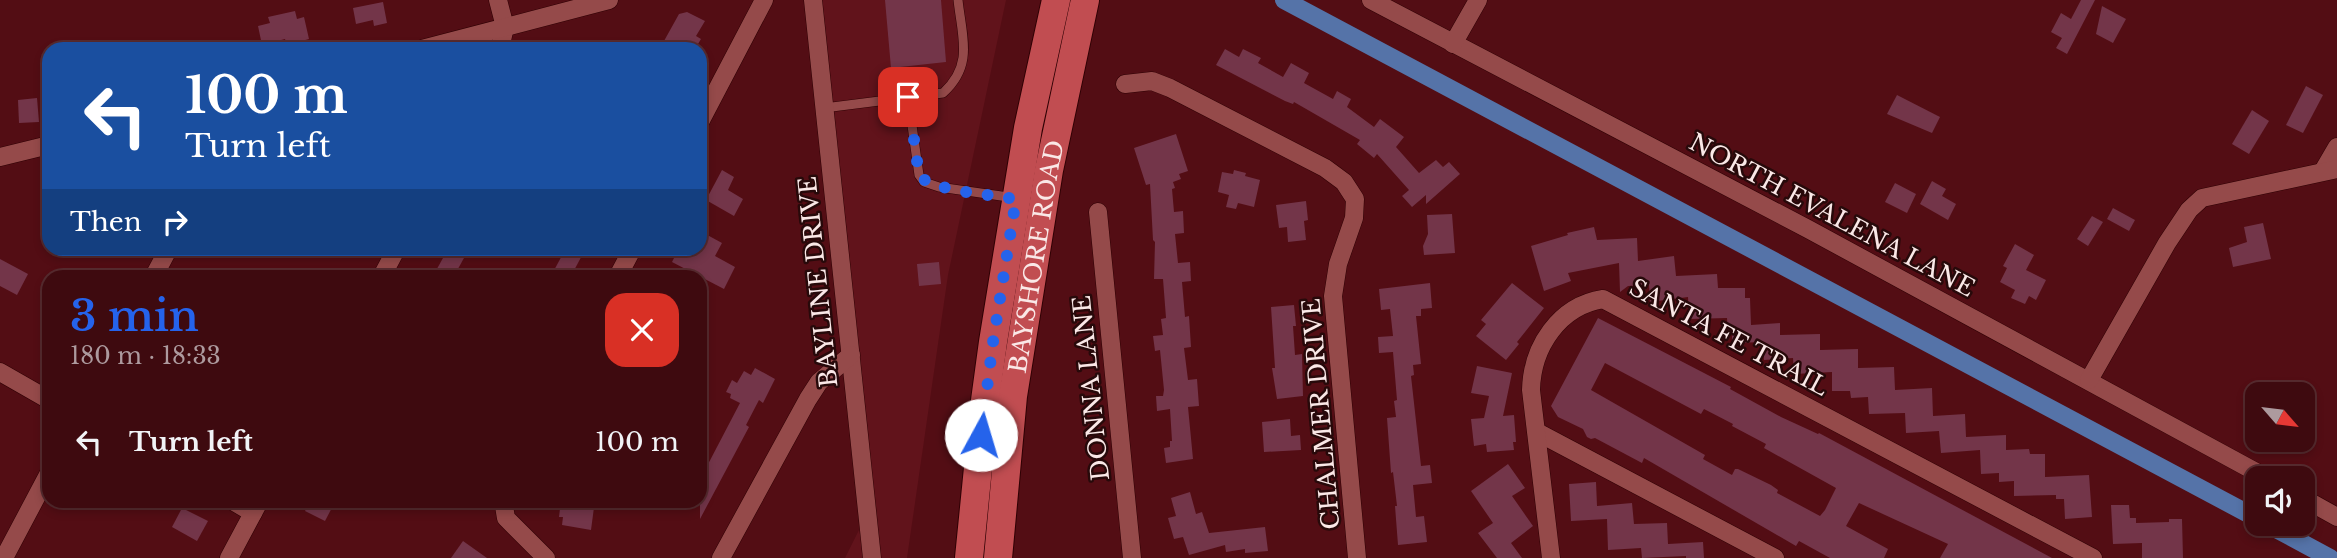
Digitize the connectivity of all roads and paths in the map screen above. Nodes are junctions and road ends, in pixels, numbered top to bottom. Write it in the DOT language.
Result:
graph roads {
  1 [pos="498,0"];
  2 [pos="609,0"];
  3 [pos="764,0"];
  4 [pos="813,0"];
  5 [pos="958,0"];
  6 [pos="1056,0"];
  7 [pos="1086,0"];
  8 [pos="1371,0"];
  9 [pos="1478,0"];
  10 [pos="505,27"];
  11 [pos="448,42"];
  12 [pos="502,42"];
  13 [pos="1453,44"];
  14 [pos="1125,84"];
  15 [pos="908,97"];
  16 [pos="824,108"];
  17 [pos="707,109"];
  18 [pos="2337,146"];
  19 [pos="42,147"];
  20 [pos="0,157"];
  21 [pos="2330,170"];
  22 [pos="1016,199"];
  23 [pos="1098,212"];
  24 [pos="850,355"];
  25 [pos="0,372"];
  26 [pos="2089,380"];
  27 [pos="42,396"];
  28 [pos="1537,432"];
  29 [pos="2245,466"];
  30 [pos="42,487"];
  31 [pos="2315,505"];
  32 [pos="255,508"];
  33 [pos="504,508"];
  34 [pos="2337,517"];
  35 [pos="4,558"];
  36 [pos="229,558"];
  37 [pos="546,558"];
  38 [pos="721,558"];
  39 [pos="872,558"];
  40 [pos="969,558"];
  41 [pos="998,558"];
  42 [pos="1132,558"];
  43 [pos="1357,558"];
  44 [pos="1551,558"];
  45 [pos="1775,558"];
  46 [pos="2093,558"];
  1 -- 10 [label="street"];
  2 -- 10 [label="street"];
  3 -- 17 [label="street"];
  4 -- 16 [label="street, BAYLINE DRIVE"];
  5 -- 15 [label="lane"];
  6 -- 22 [label="main road, BAYSHORE ROAD"];
  7 -- 41 [label="main road, BAYSHORE ROAD"];
  8 -- 13 [label="street, NORTH EVALENA LANE"];
  9 -- 13 [label="street"];
  10 -- 11 [label="street"];
  10 -- 12 [label="street"];
  13 -- 26 [label="street, NORTH EVALENA LANE"];
  14 -- 43 [label="street, CHALMER DRIVE"];
  15 -- 16 [label="lane"];
  15 -- 22 [label="lane"];
  16 -- 24 [label="street, BAYLINE DRIVE"];
  18 -- 21 [label="street"];
  19 -- 20 [label="street"];
  21 -- 26 [label="street"];
  22 -- 40 [label="main road, BAYSHORE ROAD"];
  23 -- 42 [label="street, DONNA LANE"];
  24 -- 38 [label="street"];
  24 -- 39 [label="street, BAYLINE DRIVE"];
  25 -- 27 [label="street"];
  26 -- 29 [label="street, NORTH EVALENA LANE"];
  28 -- 44 [label="street, SANTA FE TRAIL"];
  28 -- 45 [label="street"];
  28 -- 46 [label="street, SANTA FE TRAIL"];
  30 -- 35 [label="street"];
  31 -- 34 [label="street"];
  32 -- 36 [label="street"];
  33 -- 37 [label="street"];
}
